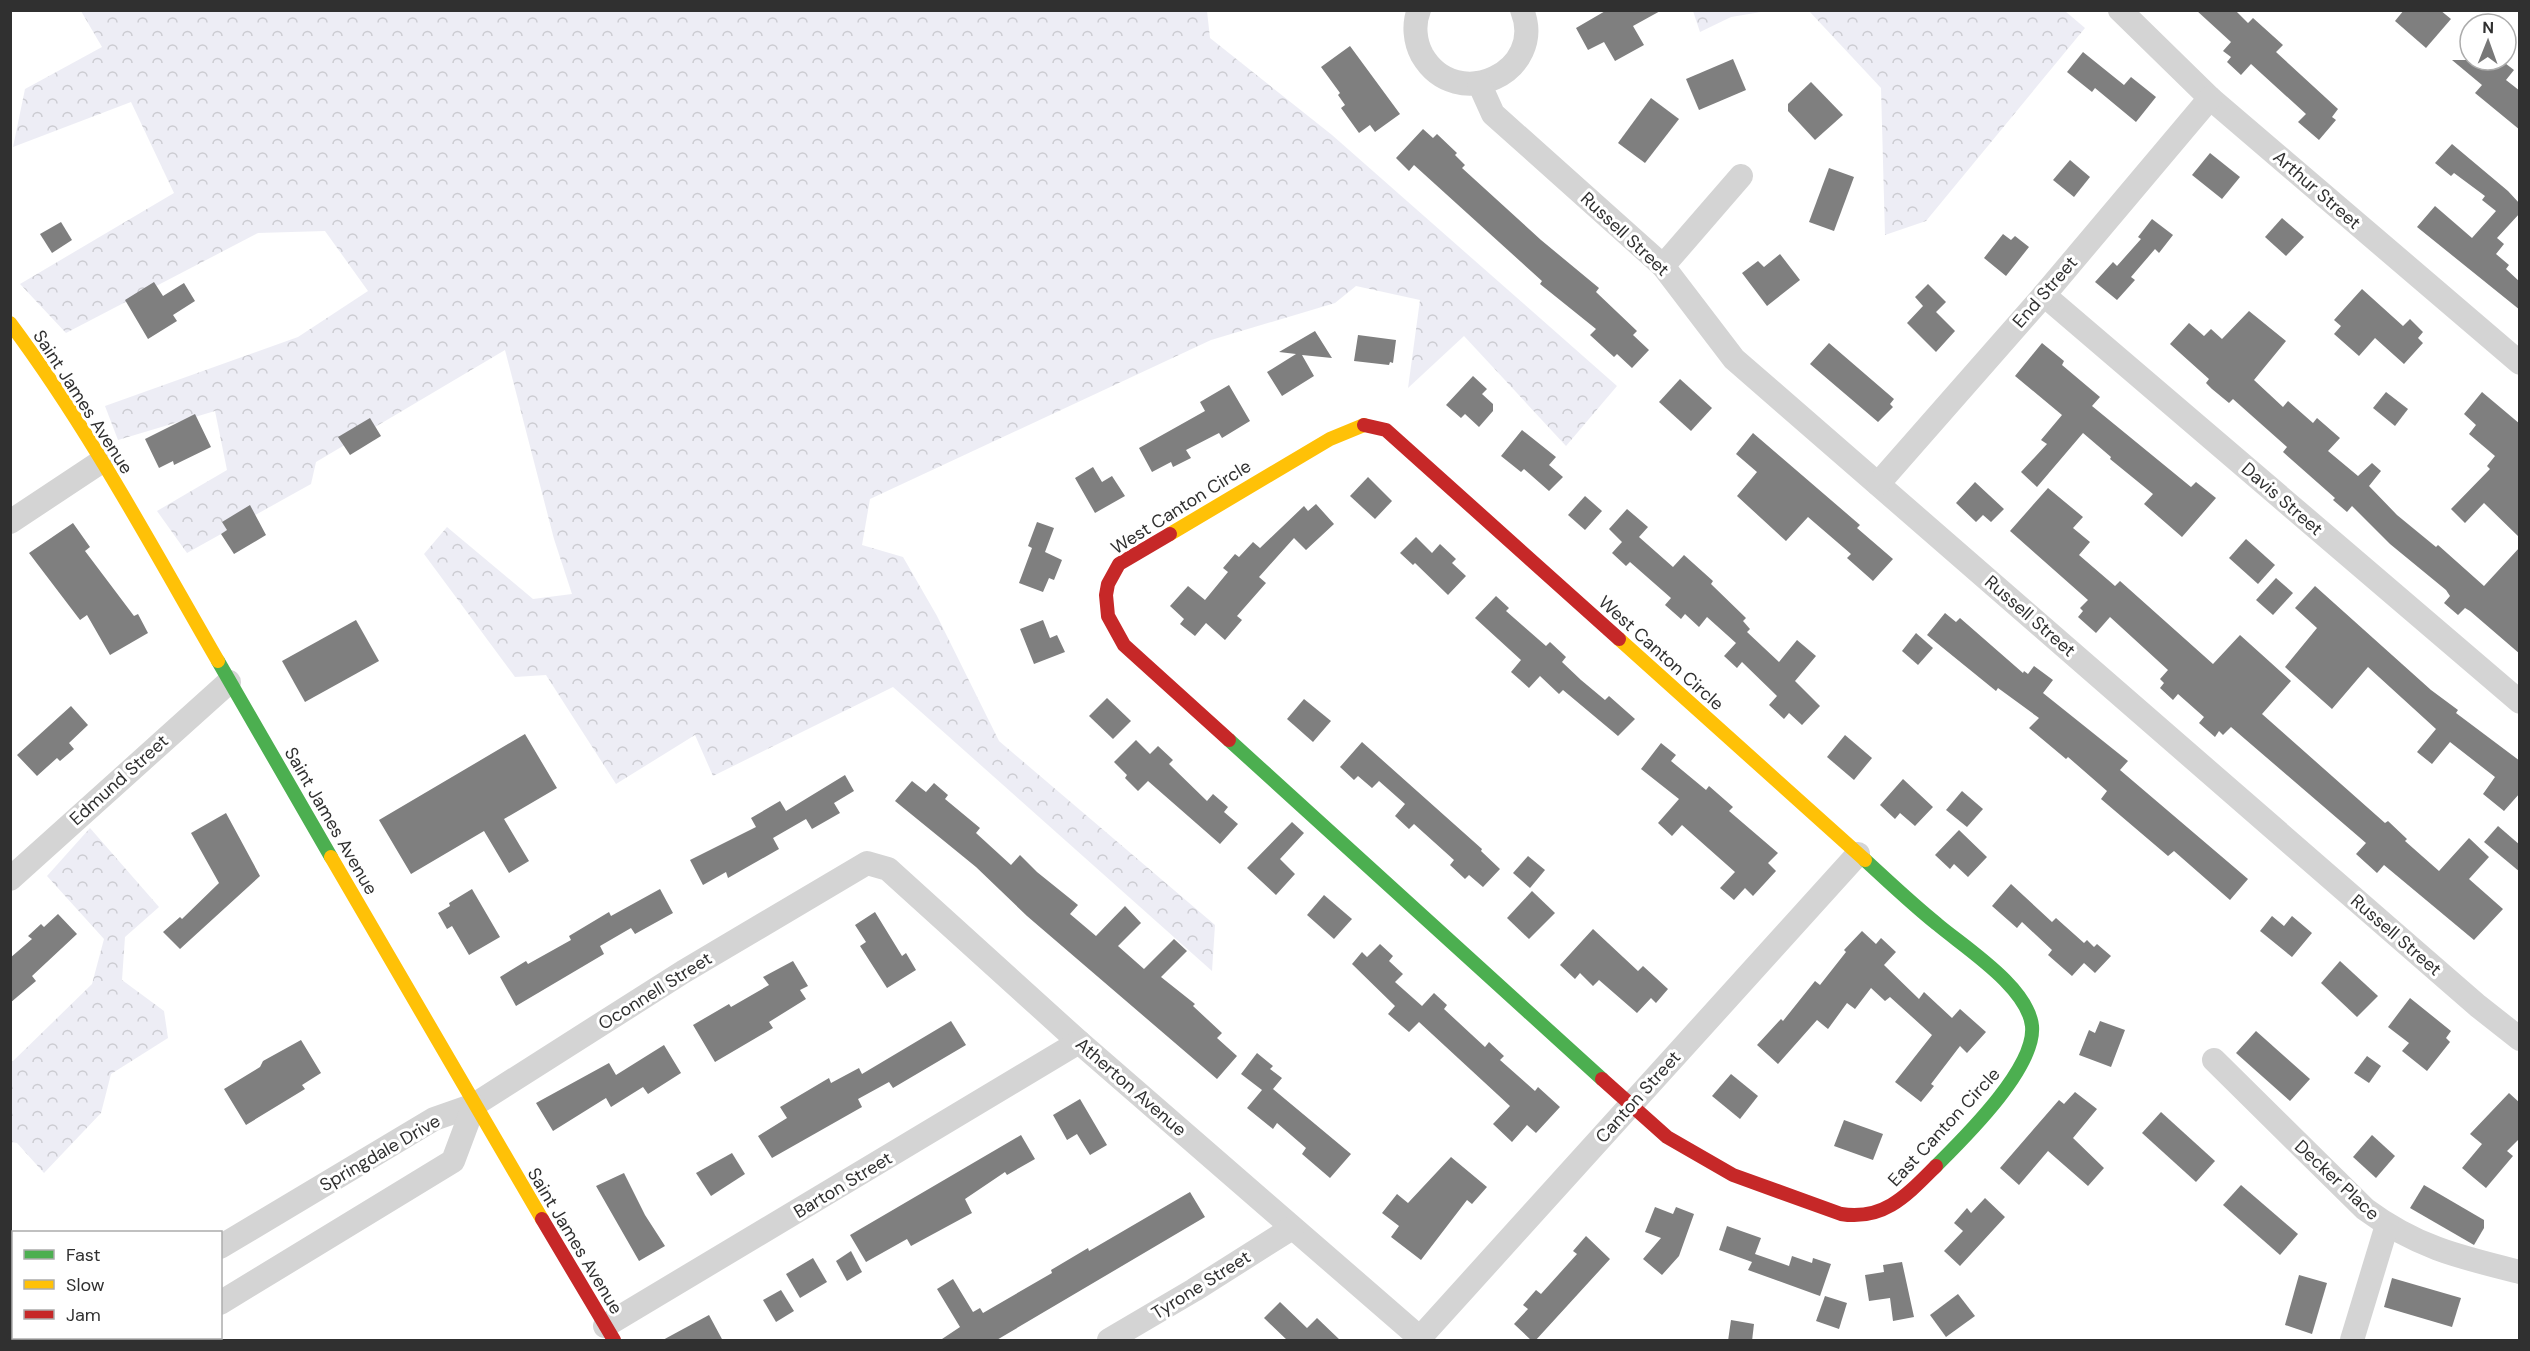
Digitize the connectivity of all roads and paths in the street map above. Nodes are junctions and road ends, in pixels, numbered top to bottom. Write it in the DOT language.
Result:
graph roads {
  1 [pos="1419,10"];
  2 [pos="1522,10"];
  3 [pos="2120,10"];
  4 [pos="1479,83"];
  5 [pos="2210,98"];
  6 [pos="1741,176"];
  7 [pos="1664,266"];
  8 [pos="2044,295"];
  9 [pos="10,323"];
  10 [pos="2520,363"];
  11 [pos="102,461"];
  12 [pos="1878,484"];
  13 [pos="10,522"];
  14 [pos="229,682"];
  15 [pos="2520,702"];
  16 [pos="1857,854"];
  17 [pos="10,879"];
  18 [pos="838,881"];
  19 [pos="2520,1039"];
  20 [pos="1079,1042"];
  21 [pos="2214,1060"];
  22 [pos="474,1105"];
  23 [pos="1632,1105"];
  24 [pos="2387,1226"];
  25 [pos="1293,1228"];
  26 [pos="222,1246"];
  27 [pos="2520,1272"];
  28 [pos="222,1302"];
  29 [pos="610,1333"];
  30 [pos="1419,1339"];
  31 [pos="1109,1341"];
  32 [pos="2352,1341"];
  1 -- 4 [label="street"];
  2 -- 4 [label="street"];
  3 -- 5 [label="street, Arthur Street"];
  4 -- 7 [label="street, Russell Street"];
  5 -- 8 [label="street, End Street"];
  5 -- 10 [label="street, Arthur Street"];
  6 -- 7 [label="street"];
  7 -- 12 [label="street, Russell Street"];
  8 -- 12 [label="street, End Street"];
  8 -- 15 [label="street, Davis Street"];
  9 -- 11 [label="street, Saint James Avenue"];
  11 -- 13 [label="street"];
  11 -- 14 [label="street, Saint James Avenue"];
  12 -- 19 [label="street, Russell Street"];
  14 -- 17 [label="street, Edmund Street"];
  14 -- 22 [label="street, Saint James Avenue"];
  16 -- 23 [label="street, Canton Street"];
  16 -- 23 [label="street, East Canton Circle"];
  16 -- 23 [label="street, West Canton Circle"];
  18 -- 20 [label="street, Atherton Avenue"];
  18 -- 22 [label="street, Oconnell Street"];
  20 -- 25 [label="street, Atherton Avenue"];
  20 -- 29 [label="street, Barton Street"];
  21 -- 24 [label="street, Decker Place"];
  22 -- 26 [label="street, Springdale Drive"];
  22 -- 28 [label="street, Springdale Drive"];
  22 -- 29 [label="street, Saint James Avenue"];
  23 -- 30 [label="street, Canton Street"];
  24 -- 27 [label="street, Decker Place"];
  24 -- 32 [label="street"];
  25 -- 30 [label="street, Atherton Avenue"];
  25 -- 31 [label="street, Tyrone Street"];
}
